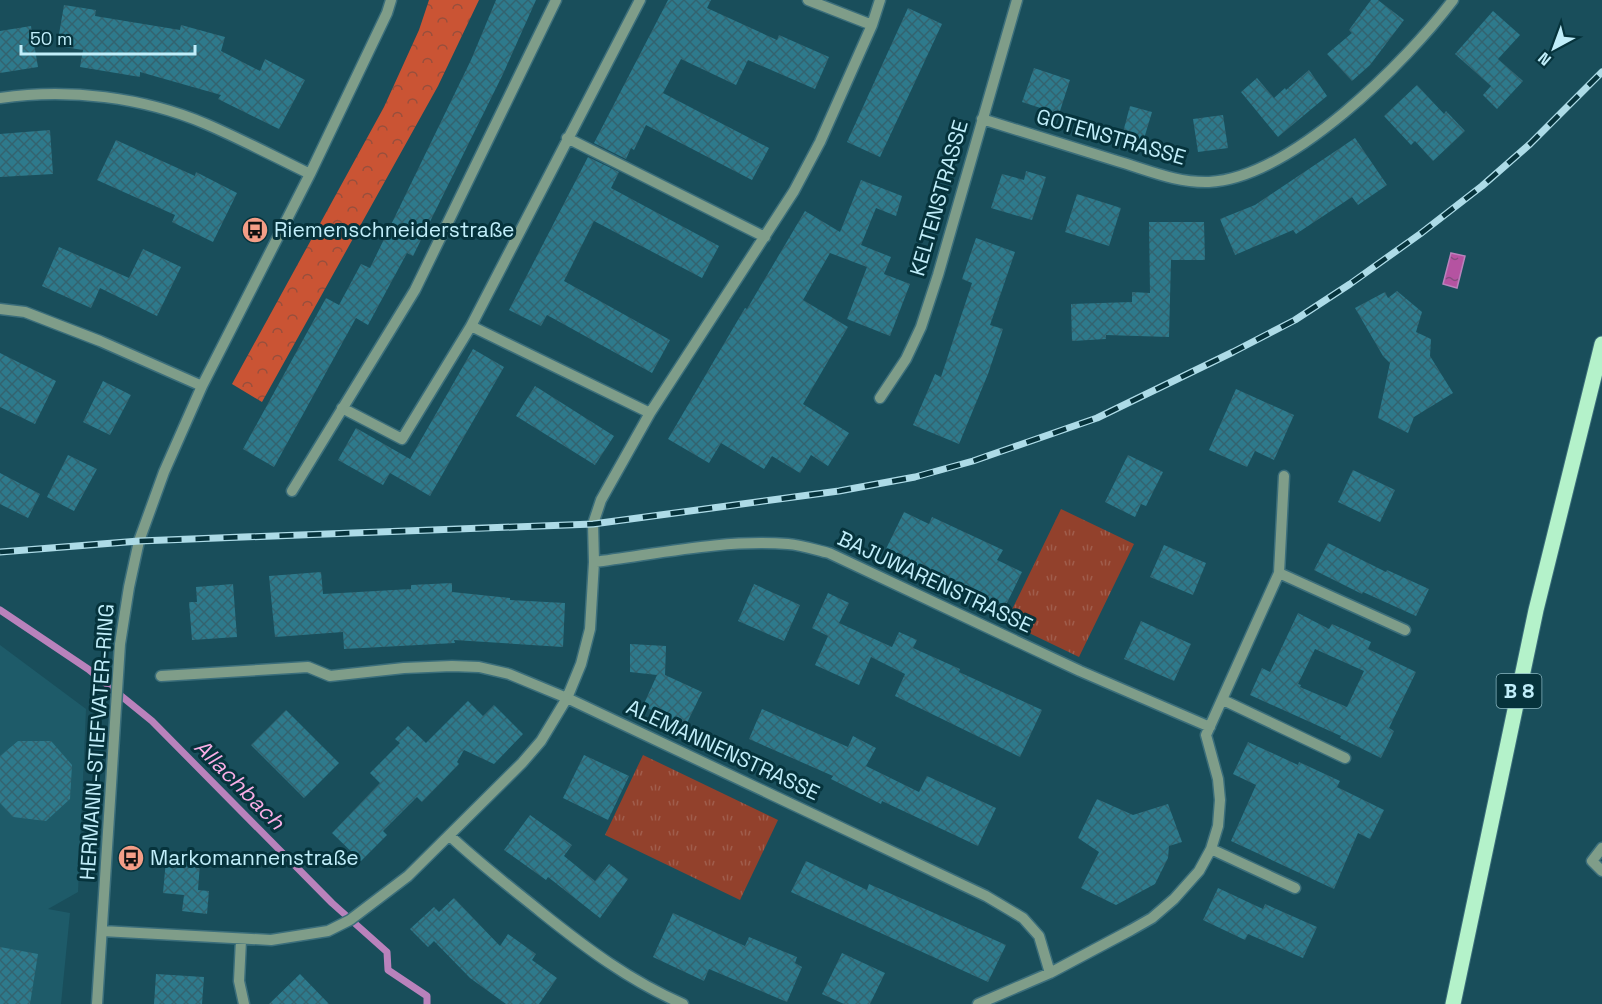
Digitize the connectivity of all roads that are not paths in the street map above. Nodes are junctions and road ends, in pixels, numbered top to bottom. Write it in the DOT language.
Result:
graph roads {
  1 [pos="391,0"];
  2 [pos="556,0"];
  3 [pos="640,0"];
  4 [pos="808,0"];
  5 [pos="880,0"];
  6 [pos="1017,0"];
  7 [pos="1452,0"];
  8 [pos="872,24"];
  9 [pos="0,98"];
  10 [pos="982,119"];
  11 [pos="567,138"];
  12 [pos="310,174"];
  13 [pos="765,237"];
  14 [pos="0,309"];
  15 [pos="471,326"];
  16 [pos="1602,344"];
  17 [pos="202,386"];
  18 [pos="880,398"];
  19 [pos="342,408"];
  20 [pos="650,413"];
  21 [pos="1284,476"];
  22 [pos="292,492"];
  23 [pos="594,562"];
  24 [pos="1279,573"];
  25 [pos="1405,630"];
  26 [pos="161,676"];
  27 [pos="567,698"];
  28 [pos="1222,700"];
  29 [pos="1210,727"];
  30 [pos="1346,758"];
  31 [pos="450,836"];
  32 [pos="1602,848"];
  33 [pos="1212,849"];
  34 [pos="1602,871"];
  35 [pos="1295,888"];
  36 [pos="102,931"];
  37 [pos="241,940"];
  38 [pos="1050,973"];
  39 [pos="97,1004"];
  40 [pos="244,1004"];
  41 [pos="683,1004"];
  42 [pos="978,1004"];
  43 [pos="1453,1004"];
  1 -- 12 [label="street, HERMANN-STIEFVATER-RING"];
  2 -- 19 [label="street"];
  3 -- 11 [label="street"];
  4 -- 8 [label="street"];
  5 -- 8 [label="street"];
  6 -- 10 [label="street, KELTENSTRASSE"];
  7 -- 10 [label="street, GOTENSTRASSE"];
  8 -- 13 [label="street"];
  9 -- 12 [label="street"];
  10 -- 18 [label="street, KELTENSTRASSE"];
  11 -- 13 [label="street"];
  11 -- 15 [label="street"];
  12 -- 17 [label="street, HERMANN-STIEFVATER-RING"];
  13 -- 20 [label="street"];
  14 -- 17 [label="street"];
  15 -- 19 [label="street"];
  15 -- 20 [label="street"];
  16 -- 43 [label="main road, B 8"];
  17 -- 36 [label="street, HERMANN-STIEFVATER-RING"];
  19 -- 22 [label="street"];
  20 -- 23 [label="street"];
  21 -- 24 [label="street"];
  23 -- 27 [label="street"];
  23 -- 29 [label="street, BAJUWARENSTRASSE"];
  24 -- 25 [label="street"];
  24 -- 28 [label="street"];
  26 -- 27 [label="street, ALEMANNENSTRASSE"];
  27 -- 31 [label="street"];
  27 -- 38 [label="street, ALEMANNENSTRASSE"];
  28 -- 29 [label="street"];
  28 -- 30 [label="street"];
  29 -- 33 [label="street"];
  31 -- 37 [label="street"];
  31 -- 41 [label="street"];
  32 -- 34 [label="street"];
  33 -- 35 [label="street"];
  33 -- 38 [label="street"];
  36 -- 37 [label="street"];
  36 -- 39 [label="street, HERMANN-STIEFVATER-RING"];
  37 -- 40 [label="street"];
  38 -- 42 [label="street"];
}
